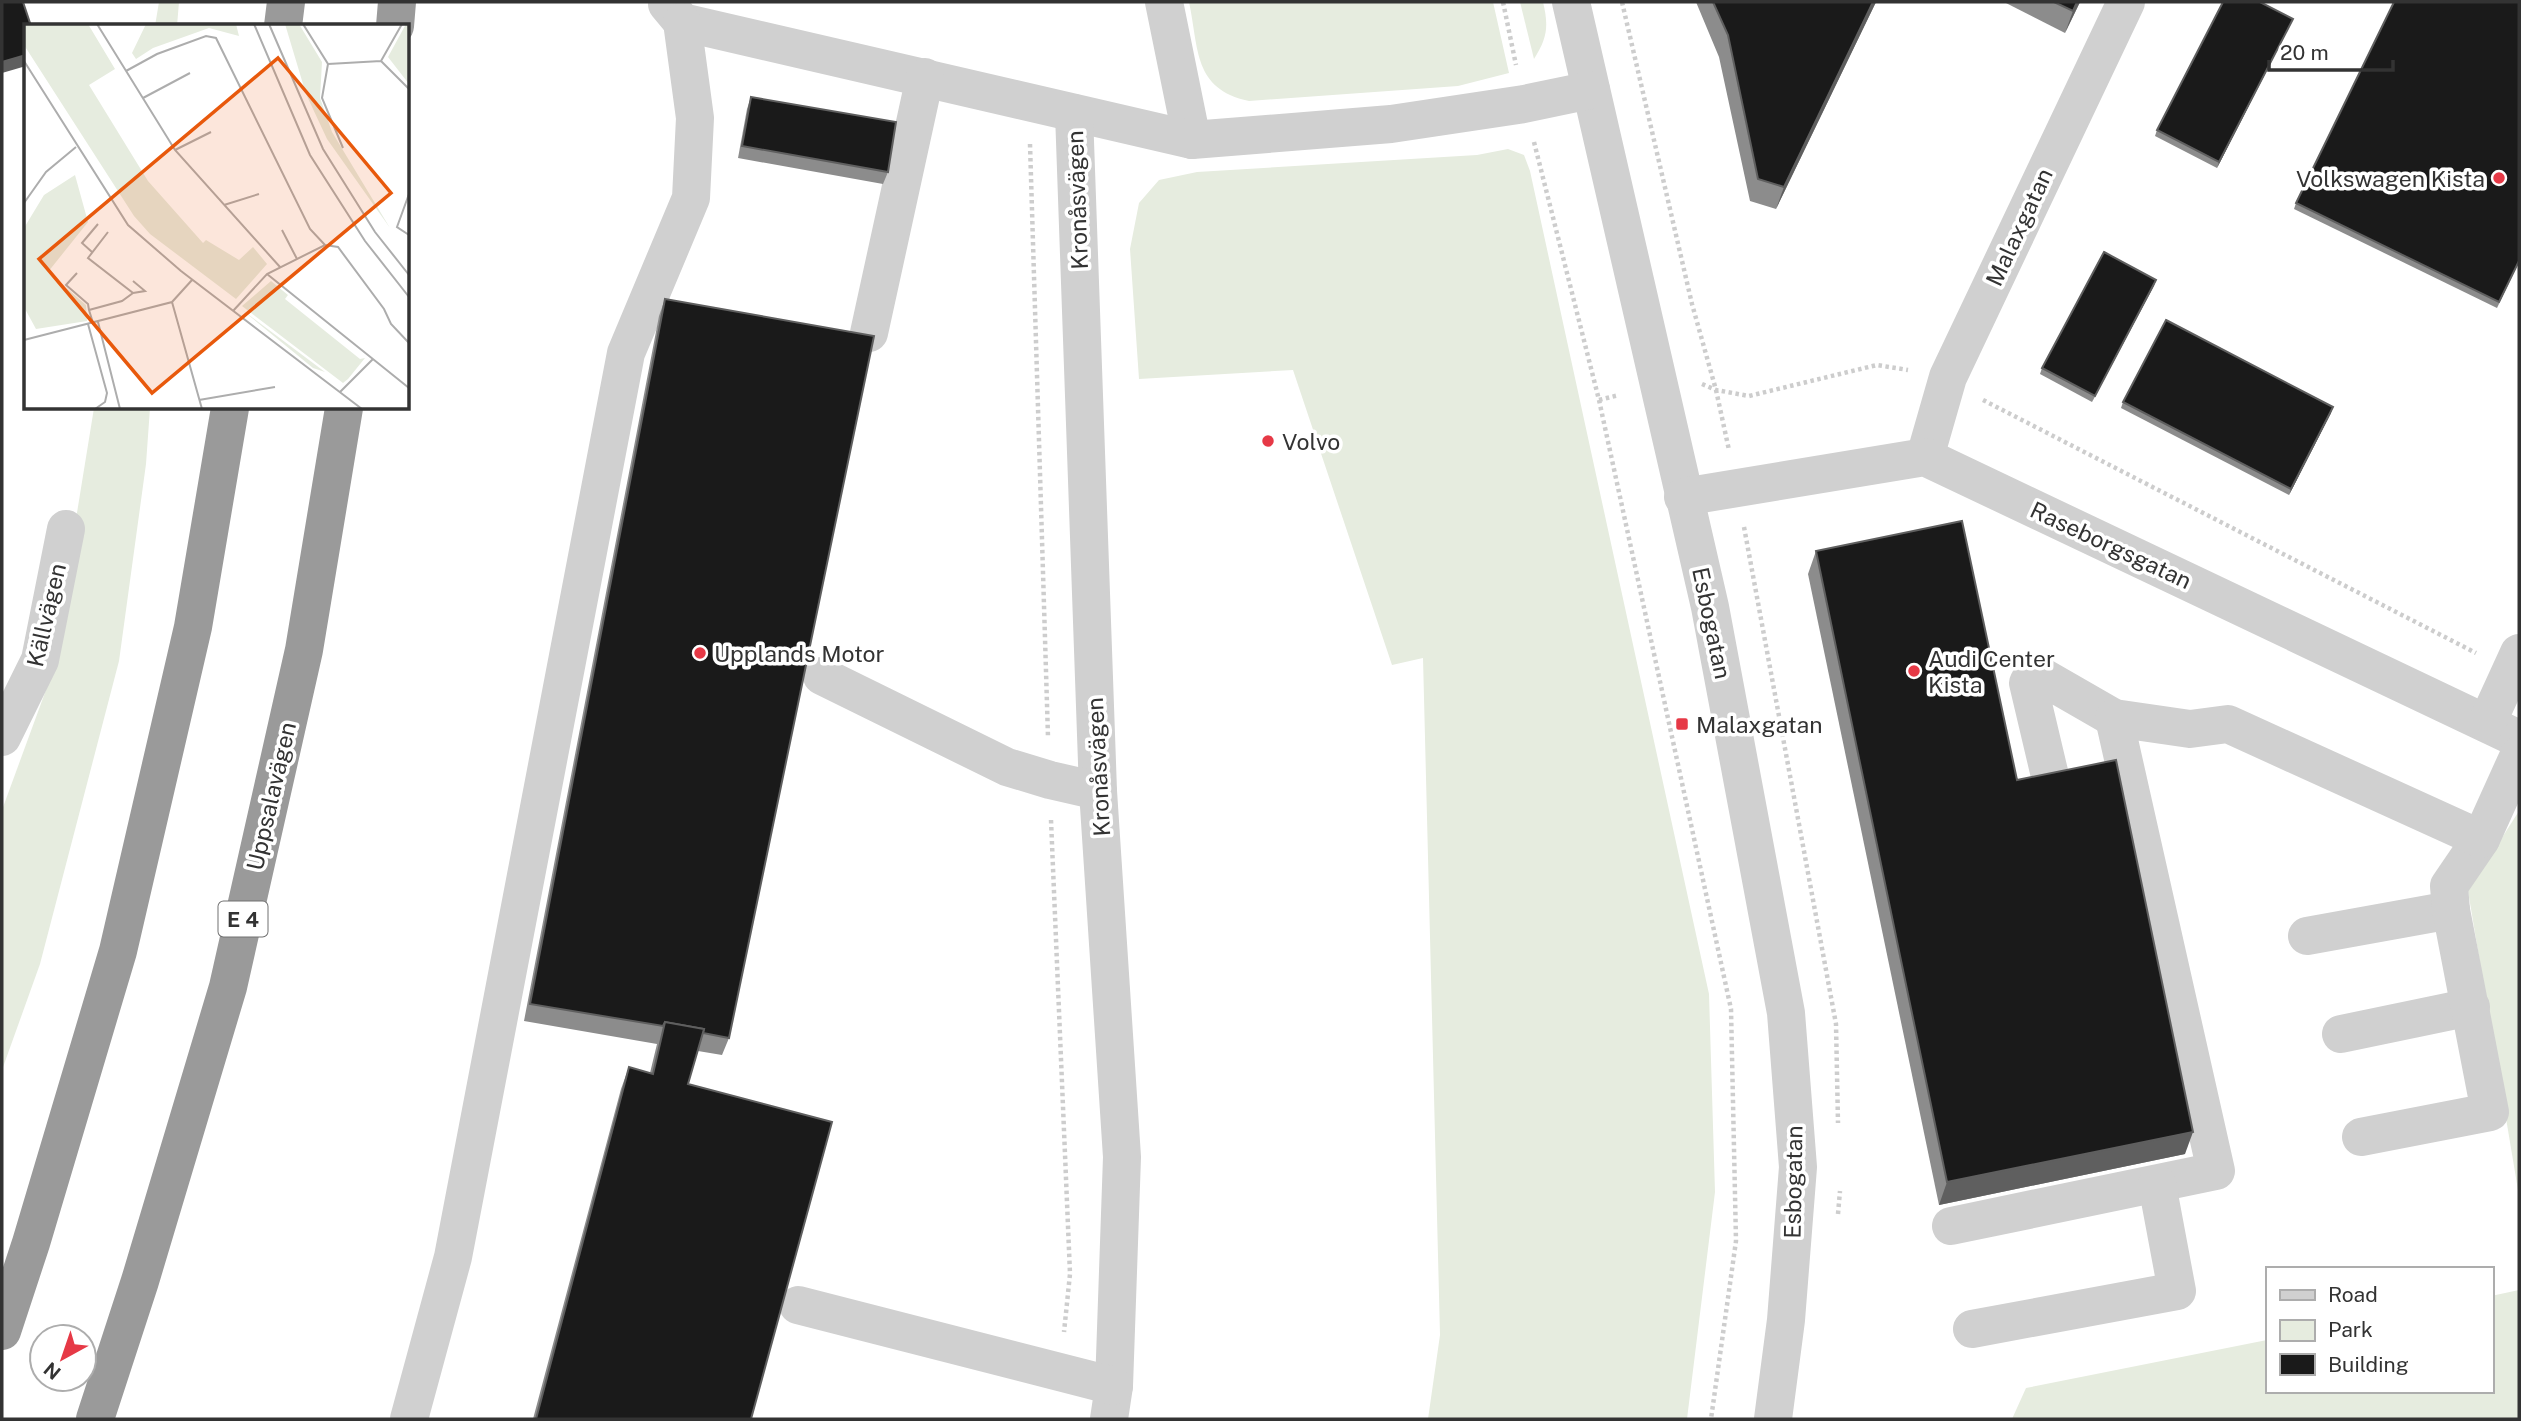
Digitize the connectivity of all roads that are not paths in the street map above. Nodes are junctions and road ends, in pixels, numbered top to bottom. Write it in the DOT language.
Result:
graph roads {
  1 [pos="286,2"];
  2 [pos="397,2"];
  3 [pos="1164,2"];
  4 [pos="1571,2"];
  5 [pos="2126,2"];
  6 [pos="674,12"];
  7 [pos="283,24"];
  8 [pos="394,24"];
  9 [pos="925,77"];
  10 [pos="1591,90"];
  11 [pos="1074,113"];
  12 [pos="1192,140"];
  13 [pos="869,333"];
  14 [pos="230,410"];
  15 [pos="344,410"];
  16 [pos="1925,457"];
  17 [pos="1683,497"];
  18 [pos="66,529"];
  19 [pos="2515,662"];
  20 [pos="822,676"];
  21 [pos="2114,718"];
  22 [pos="2503,731"];
  23 [pos="2,737"];
  24 [pos="2519,755"];
  25 [pos="1098,791"];
  26 [pos="2054,793"];
  27 [pos="2481,839"];
  28 [pos="2451,910"];
  29 [pos="2307,936"];
  30 [pos="2471,1007"];
  31 [pos="2341,1034"];
  32 [pos="2361,1137"];
  33 [pos="2157,1184"];
  34 [pos="1951,1226"];
  35 [pos="798,1305"];
  36 [pos="1972,1329"];
  37 [pos="2,1331"];
  38 [pos="1112,1403"];
  39 [pos="95,1419"];
  40 [pos="409,1419"];
  41 [pos="1773,1419"];
  1 -- 7 [label="highway"];
  2 -- 8 [label="highway"];
  3 -- 12 [label="street"];
  4 -- 10 [label="street, Esbogatan"];
  5 -- 16 [label="street, Malaxgatan"];
  6 -- 9 [label="street, Kronåsvägen"];
  6 -- 40 [label="street"];
  9 -- 11 [label="street, Kronåsvägen"];
  9 -- 13 [label="street"];
  10 -- 12 [label="street, Kronåsvägen"];
  10 -- 17 [label="street, Esbogatan"];
  11 -- 12 [label="street, Kronåsvägen"];
  11 -- 25 [label="street, Kronåsvägen"];
  14 -- 37 [label="highway"];
  15 -- 39 [label="highway, Uppsalavägen / E 4"];
  16 -- 17 [label="street"];
  16 -- 22 [label="street, Raseborgsgatan"];
  17 -- 41 [label="street, Esbogatan"];
  18 -- 23 [label="street, Källvägen"];
  19 -- 22 [label="street"];
  20 -- 25 [label="street"];
  21 -- 26 [label="street"];
  21 -- 27 [label="street"];
  21 -- 33 [label="street"];
  24 -- 27 [label="street"];
  25 -- 38 [label="street, Kronåsvägen"];
  27 -- 28 [label="street"];
  28 -- 29 [label="street"];
  28 -- 30 [label="street"];
  30 -- 31 [label="street"];
  30 -- 32 [label="street"];
  33 -- 34 [label="street"];
  33 -- 36 [label="street"];
  35 -- 38 [label="street"];
}
